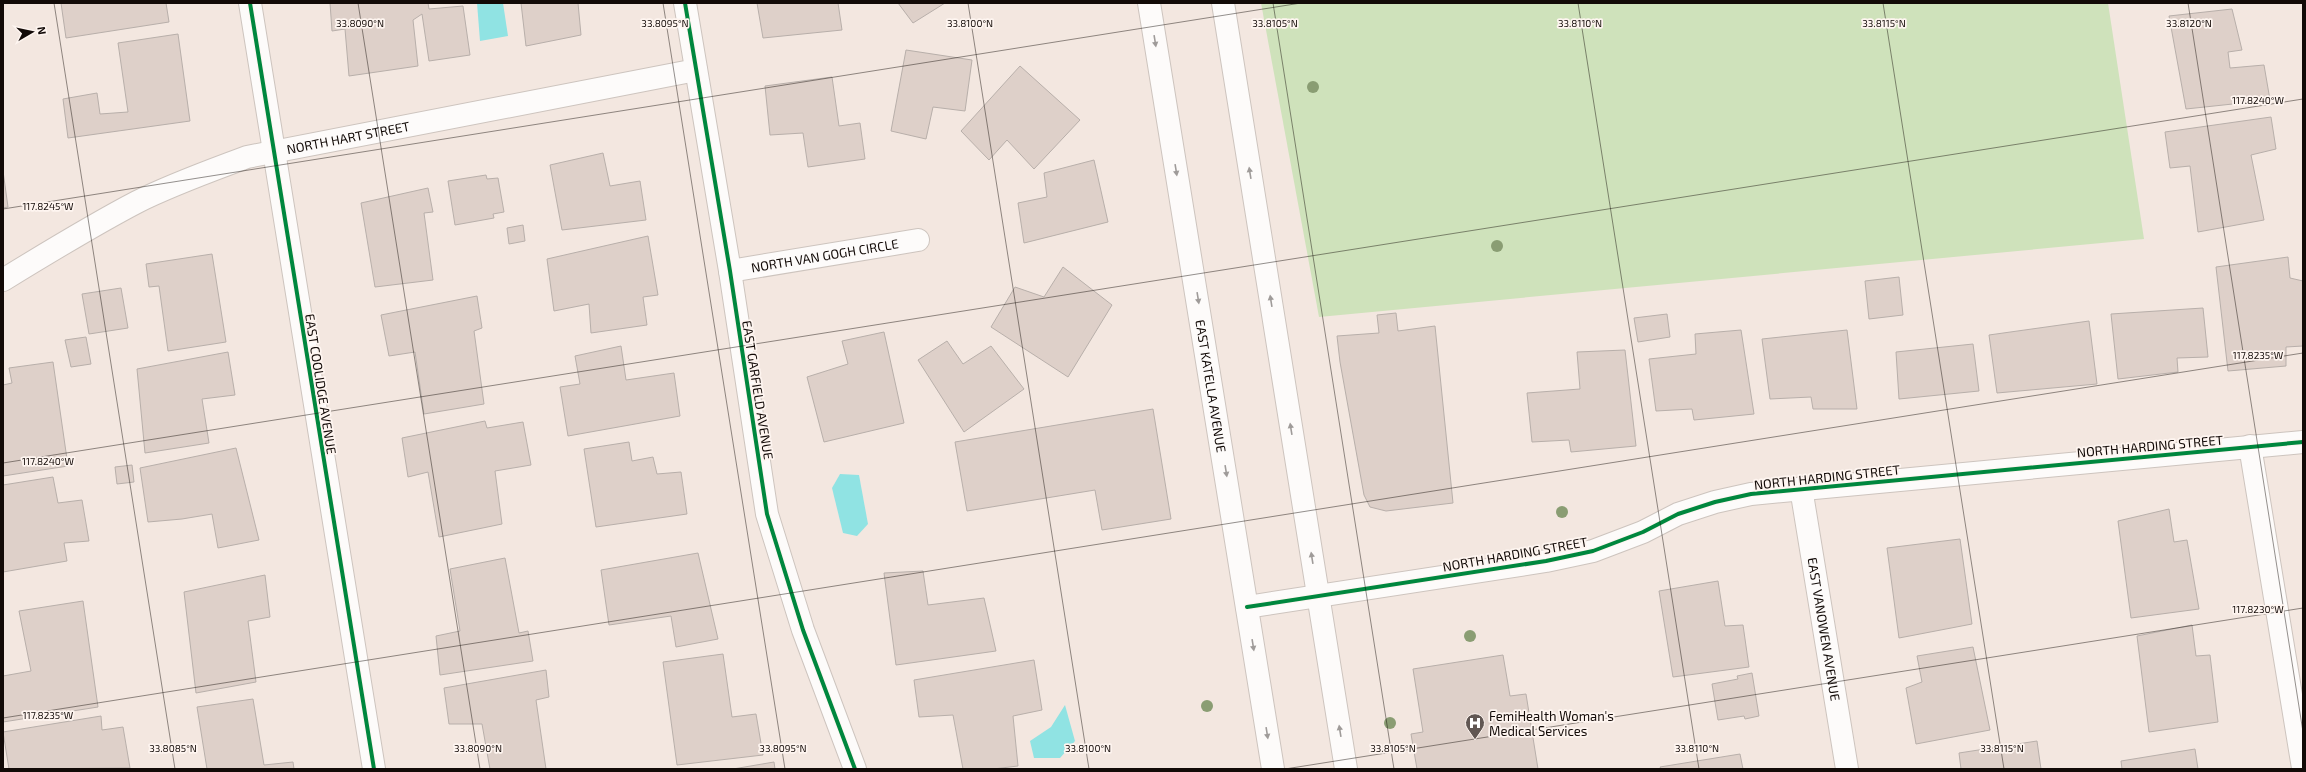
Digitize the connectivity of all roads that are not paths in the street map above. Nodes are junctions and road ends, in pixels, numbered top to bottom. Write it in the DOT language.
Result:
graph roads {
  1 [pos="250,3"];
  2 [pos="685,3"];
  3 [pos="1149,3"];
  4 [pos="1223,3"];
  5 [pos="696,70"];
  6 [pos="273,151"];
  7 [pos="918,240"];
  8 [pos="730,271"];
  9 [pos="3,280"];
  10 [pos="2303,442"];
  11 [pos="2250,446"];
  12 [pos="1801,488"];
  13 [pos="1318,596"];
  14 [pos="1247,607"];
  15 [pos="2303,768"];
  16 [pos="374,769"];
  17 [pos="855,769"];
  18 [pos="1272,769"];
  19 [pos="1346,769"];
  20 [pos="1847,769"];
  1 -- 6 [label="street, EAST COOLIDGE AVENUE"];
  2 -- 5 [label="street, EAST GARFIELD AVENUE"];
  3 -- 14 [label="street, EAST KATELLA AVENUE, one-way"];
  13 -- 4 [label="street, one-way"];
  5 -- 6 [label="street, NORTH HART STREET"];
  5 -- 8 [label="street, EAST GARFIELD AVENUE"];
  6 -- 9 [label="street, NORTH HART STREET"];
  6 -- 16 [label="street, EAST COOLIDGE AVENUE"];
  7 -- 8 [label="street, NORTH VAN GOGH CIRCLE"];
  8 -- 17 [label="street, EAST GARFIELD AVENUE"];
  10 -- 11 [label="street, NORTH HARDING STREET"];
  11 -- 12 [label="street, NORTH HARDING STREET"];
  11 -- 15 [label="street"];
  12 -- 13 [label="street, NORTH HARDING STREET"];
  12 -- 20 [label="street, EAST VANOWEN AVENUE"];
  13 -- 14 [label="street, NORTH HARDING STREET"];
  19 -- 13 [label="street, one-way"];
  14 -- 18 [label="street, EAST KATELLA AVENUE, one-way"];
}
